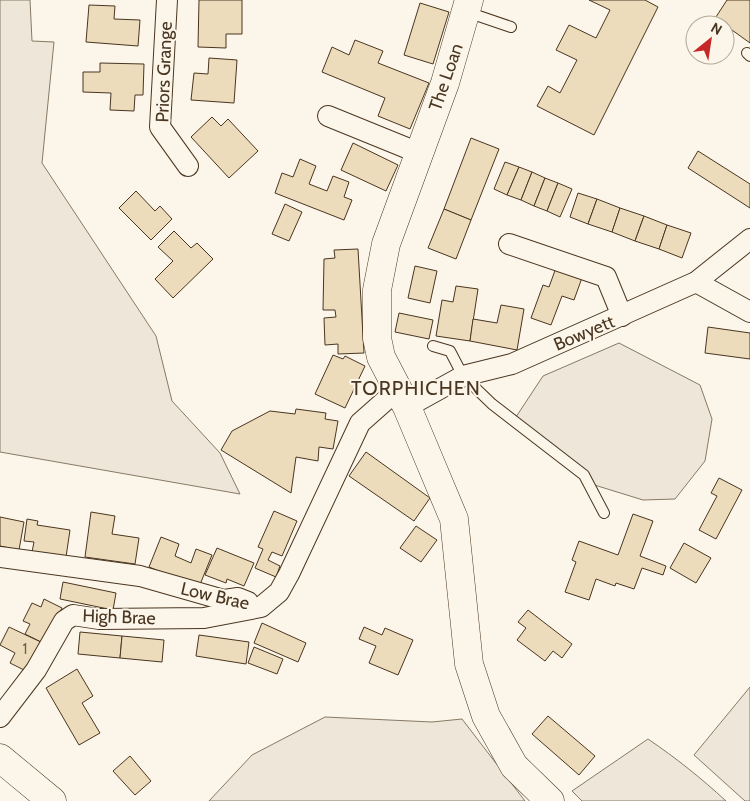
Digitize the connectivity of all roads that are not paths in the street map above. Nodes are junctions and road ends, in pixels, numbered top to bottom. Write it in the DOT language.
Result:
graph roads {
  1 [pos="167,0"];
  2 [pos="468,6"];
  3 [pos="511,26"];
  4 [pos="328,116"];
  5 [pos="419,153"];
  6 [pos="188,166"];
  7 [pos="750,239"];
  8 [pos="509,244"];
  9 [pos="696,282"];
  10 [pos="750,312"];
  11 [pos="622,316"];
  12 [pos="433,346"];
  13 [pos="463,376"];
  14 [pos="404,400"];
  15 [pos="604,513"];
  16 [pos="0,557"];
  17 [pos="261,607"];
  18 [pos="0,717"];
  19 [pos="0,758"];
  20 [pos="52,801"];
  21 [pos="550,801"];
  1 -- 6 [label="street, Priors Grange"];
  2 -- 3 [label="lane"];
  2 -- 5 [label="main road, The Loan"];
  4 -- 5 [label="street"];
  5 -- 14 [label="main road, The Loan"];
  7 -- 9 [label="street, Bowyett"];
  8 -- 11 [label="street"];
  9 -- 10 [label="street"];
  9 -- 11 [label="street, Bowyett"];
  11 -- 13 [label="street, Bowyett"];
  12 -- 13 [label="lane"];
  13 -- 14 [label="street, Bowyett"];
  13 -- 15 [label="lane"];
  14 -- 17 [label="street, Low Brae"];
  14 -- 21 [label="main road, The Loan"];
  16 -- 17 [label="street, Low Brae"];
  17 -- 18 [label="street, High Brae"];
  19 -- 20 [label="main road"];
}
